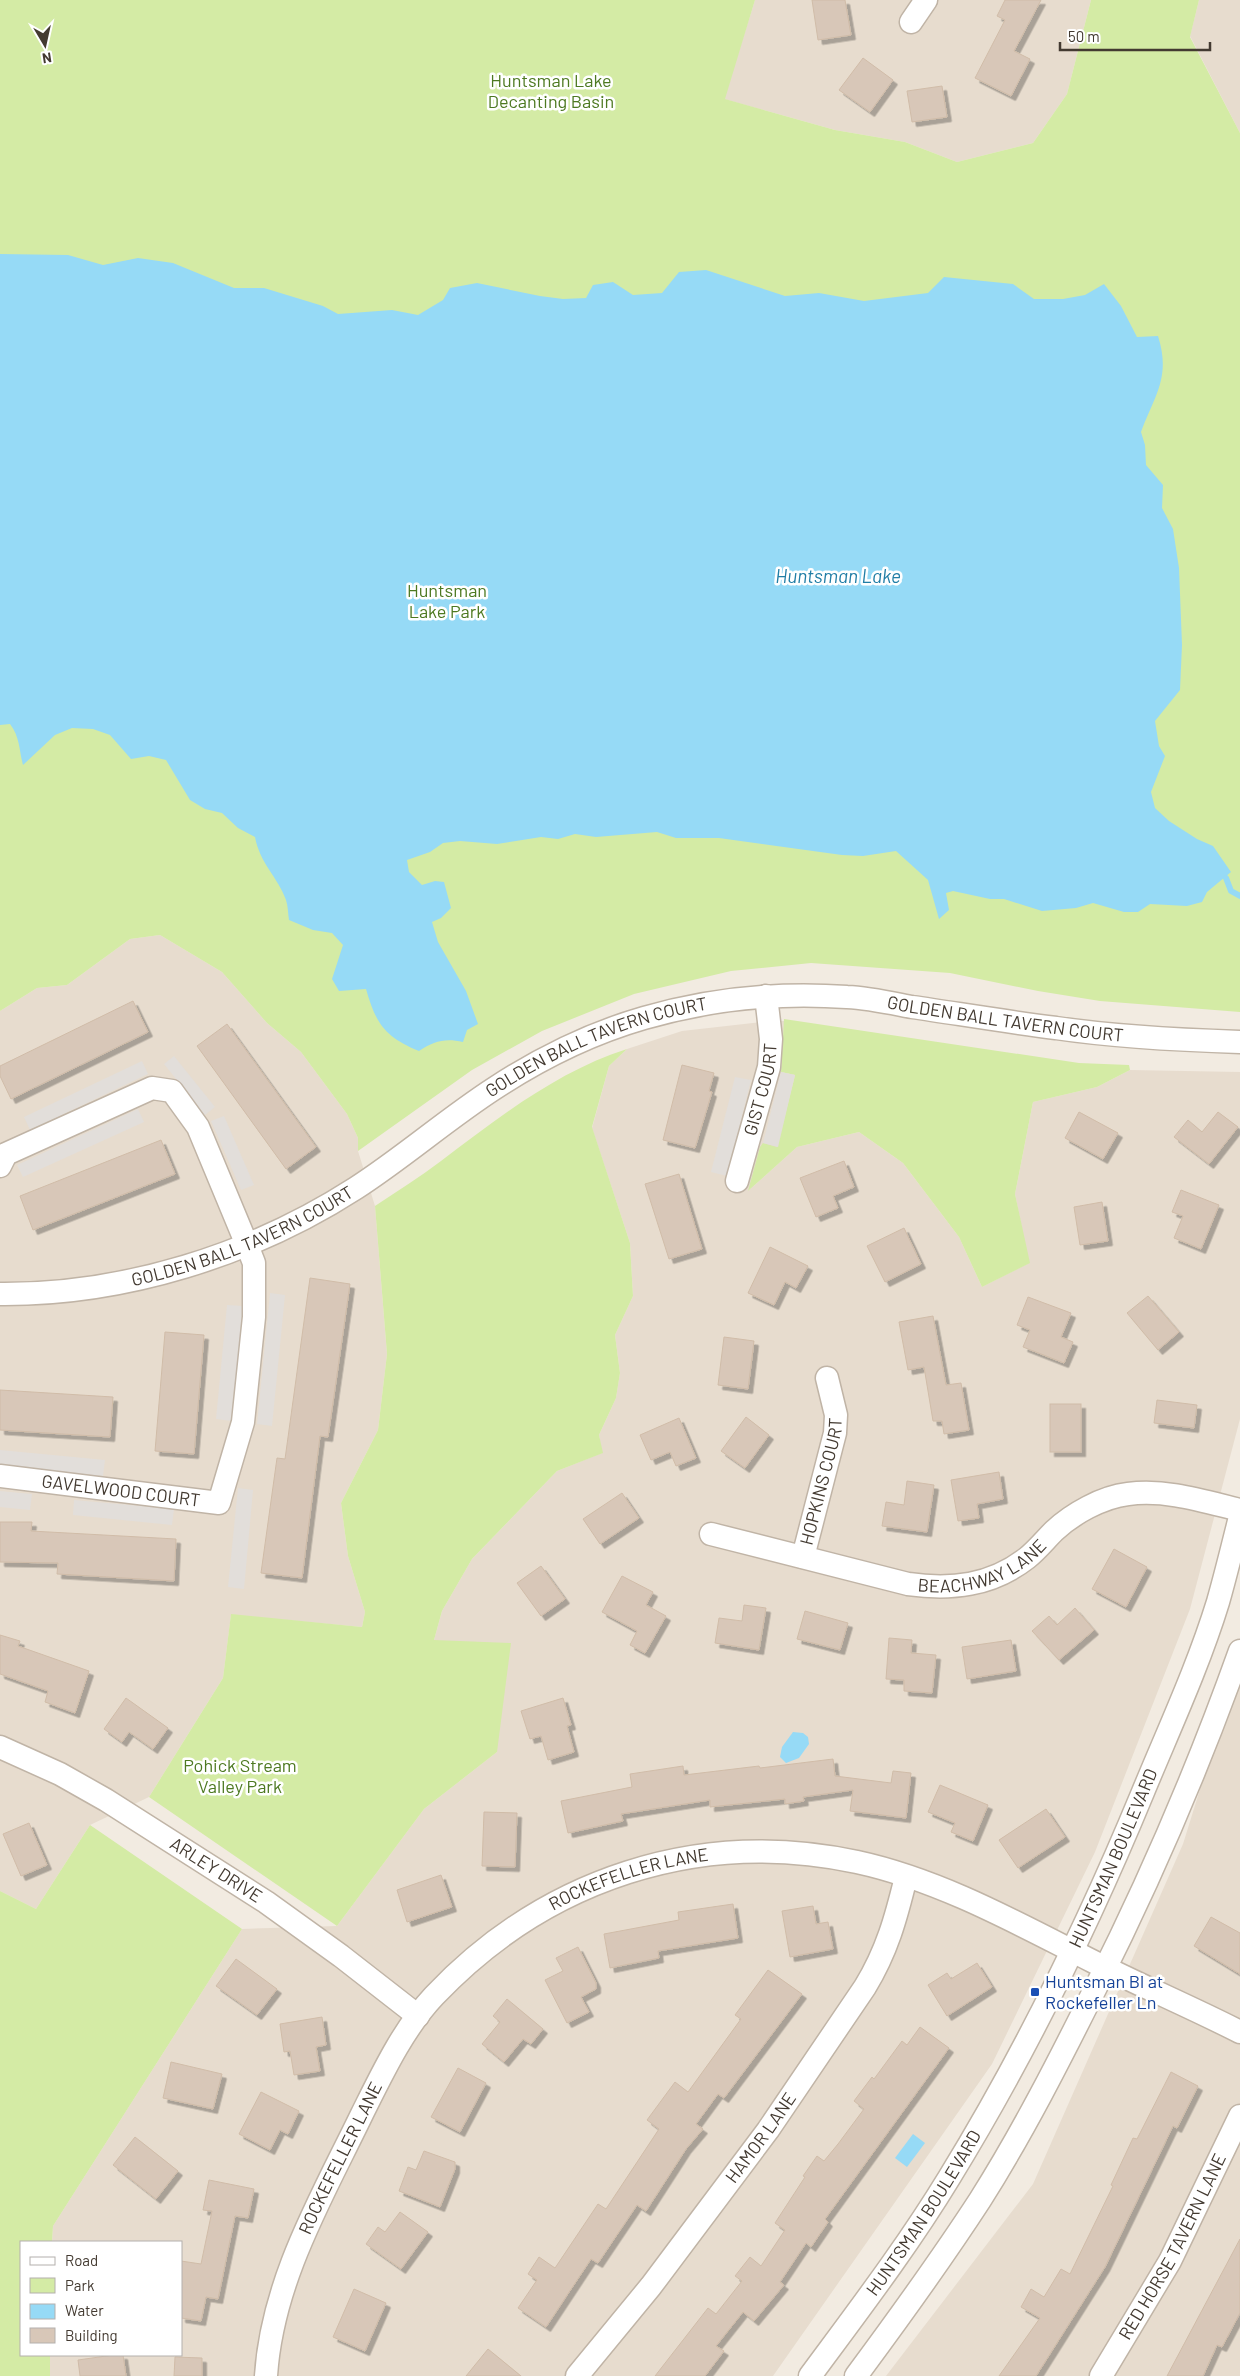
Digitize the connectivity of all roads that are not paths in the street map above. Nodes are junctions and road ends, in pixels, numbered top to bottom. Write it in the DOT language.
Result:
graph roads {
  1 [pos="926,0"];
  2 [pos="911,22"];
  3 [pos="766,996"];
  4 [pos="1240,1042"];
  5 [pos="0,1166"];
  6 [pos="737,1181"];
  7 [pos="247,1245"];
  8 [pos="0,1294"];
  9 [pos="827,1378"];
  10 [pos="0,1476"];
  11 [pos="1240,1510"];
  12 [pos="1240,1517"];
  13 [pos="711,1534"];
  14 [pos="803,1557"];
  15 [pos="1240,1651"];
  16 [pos="0,1747"];
  17 [pos="906,1877"];
  18 [pos="1073,1951"];
  19 [pos="1106,1968"];
  20 [pos="418,2016"];
  21 [pos="1240,2032"];
  22 [pos="1240,2116"];
  23 [pos="266,2376"];
  24 [pos="577,2376"];
  25 [pos="810,2376"];
  26 [pos="856,2376"];
  27 [pos="1101,2376"];
  1 -- 2 [label="street"];
  3 -- 4 [label="street, GOLDEN BALL TAVERN COURT"];
  3 -- 6 [label="street, GIST COURT"];
  3 -- 7 [label="street, GOLDEN BALL TAVERN COURT"];
  5 -- 7 [label="street"];
  7 -- 8 [label="street, GOLDEN BALL TAVERN COURT"];
  7 -- 10 [label="street, GAVELWOOD COURT"];
  9 -- 14 [label="street, HOPKINS COURT"];
  11 -- 14 [label="street, BEACHWAY LANE"];
  12 -- 18 [label="street, HUNTSMAN BOULEVARD"];
  13 -- 14 [label="street, BEACHWAY LANE"];
  15 -- 19 [label="street"];
  16 -- 20 [label="street, ARLEY DRIVE"];
  17 -- 18 [label="street, ROCKEFELLER LANE"];
  17 -- 20 [label="street, ROCKEFELLER LANE"];
  17 -- 24 [label="street, HAMOR LANE"];
  18 -- 19 [label="street, ROCKEFELLER LANE"];
  18 -- 25 [label="street, HUNTSMAN BOULEVARD"];
  19 -- 21 [label="street, ROCKEFELLER LANE"];
  19 -- 26 [label="street"];
  20 -- 23 [label="street, ROCKEFELLER LANE"];
  22 -- 27 [label="street, RED HORSE TAVERN LANE"];
}
